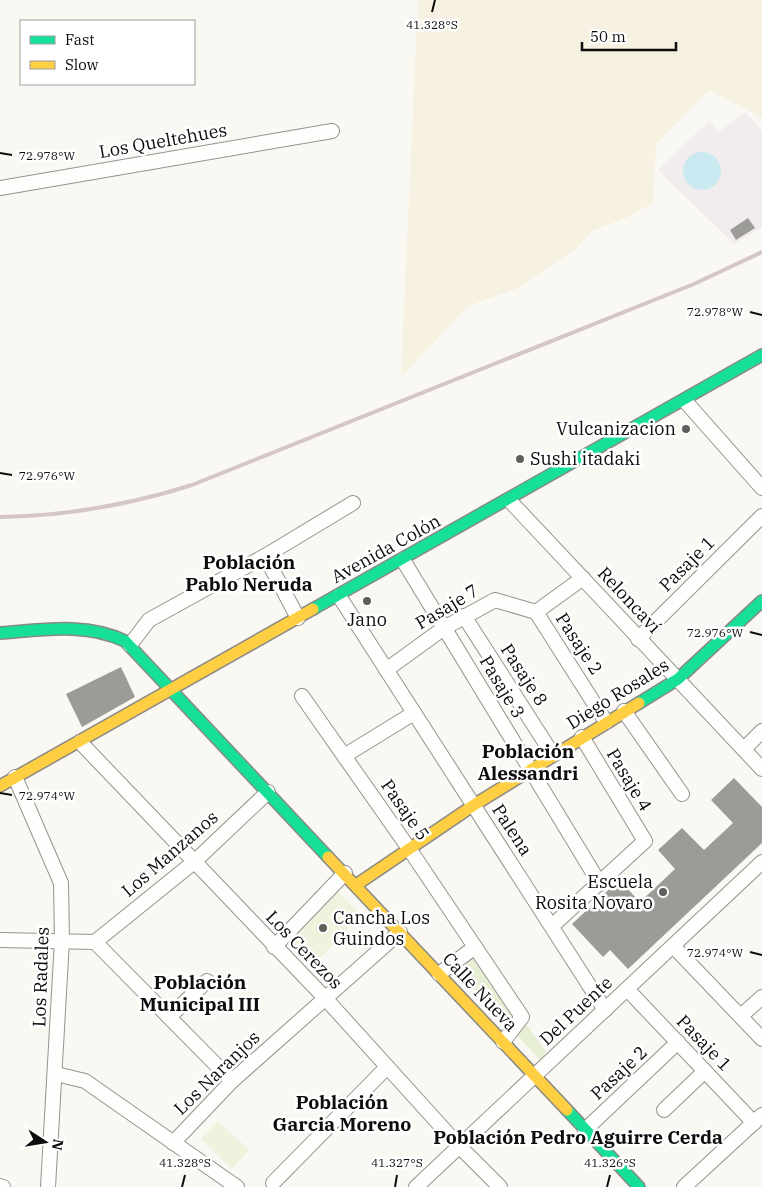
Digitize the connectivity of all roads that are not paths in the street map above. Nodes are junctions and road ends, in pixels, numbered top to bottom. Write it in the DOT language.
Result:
graph roads {
  1 [pos="332,131"];
  2 [pos="0,188"];
  3 [pos="762,355"];
  4 [pos="685,401"];
  5 [pos="762,488"];
  6 [pos="509,500"];
  7 [pos="353,503"];
  8 [pos="762,516"];
  9 [pos="265,556"];
  10 [pos="403,560"];
  11 [pos="583,578"];
  12 [pos="339,596"];
  13 [pos="762,601"];
  14 [pos="536,612"];
  15 [pos="464,616"];
  16 [pos="298,618"];
  17 [pos="444,628"];
  18 [pos="0,633"];
  19 [pos="638,639"];
  20 [pos="130,645"];
  21 [pos="386,670"];
  22 [pos="678,679"];
  23 [pos="172,690"];
  24 [pos="302,696"];
  25 [pos="624,711"];
  26 [pos="414,713"];
  27 [pos="606,722"];
  28 [pos="762,731"];
  29 [pos="582,737"];
  30 [pos="80,742"];
  31 [pos="744,749"];
  32 [pos="553,755"];
  33 [pos="344,756"];
  34 [pos="762,768"];
  35 [pos="530,769"];
  36 [pos="15,777"];
  37 [pos="0,786"];
  38 [pos="268,792"];
  39 [pos="682,794"];
  40 [pos="474,805"];
  41 [pos="410,850"];
  42 [pos="194,862"];
  43 [pos="762,862"];
  44 [pos="345,873"];
  45 [pos="600,884"];
  46 [pos="356,885"];
  47 [pos="552,926"];
  48 [pos="400,932"];
  49 [pos="0,940"];
  50 [pos="62,940"];
  51 [pos="94,942"];
  52 [pos="673,946"];
  53 [pos="274,947"];
  54 [pos="475,947"];
  55 [pos="439,974"];
  56 [pos="207,981"];
  57 [pos="627,989"];
  58 [pos="762,997"];
  59 [pos="325,998"];
  60 [pos="605,1010"];
  61 [pos="741,1016"];
  62 [pos="169,1017"];
  63 [pos="762,1039"];
  64 [pos="503,1042"];
  65 [pos="678,1042"];
  66 [pos="388,1066"];
  67 [pos="705,1071"];
  68 [pos="56,1074"];
  69 [pos="534,1076"];
  70 [pos="232,1081"];
  71 [pos="664,1110"];
  72 [pos="758,1119"];
  73 [pos="585,1130"];
  74 [pos="173,1143"];
  75 [pos="459,1146"];
  76 [pos="273,1186"];
  77 [pos="48,1187"];
  78 [pos="237,1187"];
  79 [pos="416,1187"];
  80 [pos="500,1187"];
  81 [pos="639,1187"];
  82 [pos="684,1187"];
  1 -- 2 [label="street, Los Queltehues"];
  3 -- 4 [label="street, Avenida Colón"];
  4 -- 5 [label="street"];
  4 -- 6 [label="street, Avenida Colón"];
  6 -- 10 [label="street, Avenida Colón"];
  6 -- 11 [label="street, Reloncaví"];
  7 -- 9 [label="street"];
  8 -- 19 [label="street, Pasaje 1"];
  9 -- 16 [label="street"];
  9 -- 20 [label="street"];
  10 -- 12 [label="street, Avenida Colón"];
  10 -- 17 [label="street, Pasaje 3"];
  11 -- 14 [label="street"];
  11 -- 19 [label="street, Reloncaví"];
  12 -- 16 [label="street, Avenida Colón"];
  12 -- 21 [label="street, Palena"];
  13 -- 22 [label="street, Diego Rosales"];
  14 -- 15 [label="street, Pasaje 7"];
  14 -- 27 [label="street, Pasaje 2"];
  15 -- 17 [label="street, Pasaje 7"];
  15 -- 32 [label="street, Pasaje 8"];
  16 -- 23 [label="street, Avenida Colón"];
  17 -- 21 [label="street, Pasaje 7"];
  17 -- 35 [label="street, Pasaje 3"];
  18 -- 20 [label="street, Calle Nueva"];
  19 -- 22 [label="street, Reloncaví"];
  20 -- 23 [label="street, Calle Nueva"];
  21 -- 26 [label="street, Palena"];
  22 -- 25 [label="street, Diego Rosales"];
  22 -- 31 [label="street, Reloncaví"];
  23 -- 30 [label="street, Avenida Colón"];
  23 -- 38 [label="street, Calle Nueva"];
  24 -- 33 [label="street, Pasaje 5"];
  25 -- 27 [label="street, Diego Rosales"];
  25 -- 39 [label="street"];
  26 -- 33 [label="street"];
  26 -- 40 [label="street, Palena"];
  27 -- 29 [label="street, Diego Rosales"];
  28 -- 31 [label="street"];
  29 -- 32 [label="street, Diego Rosales"];
  29 -- 45 [label="street, Pasaje 4"];
  30 -- 36 [label="street, Avenida Colón"];
  30 -- 42 [label="street, Los Cerezos"];
  31 -- 34 [label="street, Reloncaví"];
  32 -- 35 [label="street, Diego Rosales"];
  33 -- 41 [label="street, Pasaje 5"];
  35 -- 40 [label="street, Diego Rosales"];
  35 -- 45 [label="street, Pasaje 3"];
  36 -- 37 [label="street, Avenida Colón"];
  36 -- 50 [label="street, Los Radales"];
  38 -- 42 [label="street, Los Manzanos"];
  38 -- 44 [label="street, Calle Nueva"];
  40 -- 41 [label="street, Diego Rosales"];
  40 -- 47 [label="street, Palena"];
  41 -- 46 [label="street, Diego Rosales"];
  41 -- 54 [label="street, Pasaje 5"];
  42 -- 51 [label="street, Los Manzanos"];
  42 -- 53 [label="street, Los Cerezos"];
  43 -- 52 [label="street, Del Puente"];
  44 -- 46 [label="street, Calle Nueva"];
  44 -- 53 [label="street"];
  45 -- 47 [label="street"];
  46 -- 48 [label="street, Calle Nueva"];
  47 -- 60 [label="street, Palena"];
  48 -- 55 [label="street, Calle Nueva"];
  48 -- 59 [label="street, Los Naranjos"];
  49 -- 50 [label="street"];
  50 -- 51 [label="street"];
  50 -- 68 [label="street, Los Radales"];
  51 -- 62 [label="street"];
  52 -- 57 [label="street, Del Puente"];
  52 -- 61 [label="street"];
  53 -- 59 [label="street, Los Cerezos"];
  54 -- 55 [label="street"];
  54 -- 64 [label="street, Pasaje 5"];
  55 -- 64 [label="street, Calle Nueva"];
  56 -- 62 [label="street"];
  57 -- 60 [label="street, Del Puente"];
  57 -- 65 [label="street, Pasaje 1"];
  58 -- 61 [label="street"];
  59 -- 66 [label="street, Los Cerezos"];
  59 -- 70 [label="street, Los Naranjos"];
  60 -- 69 [label="street, Del Puente"];
  61 -- 63 [label="street"];
  62 -- 70 [label="street"];
  64 -- 69 [label="street, Calle Nueva"];
  65 -- 67 [label="street, Pasaje 1"];
  65 -- 73 [label="street, Pasaje 2"];
  66 -- 75 [label="street, Los Cerezos"];
  66 -- 76 [label="street"];
  67 -- 71 [label="street"];
  67 -- 72 [label="street, Pasaje 1"];
  68 -- 74 [label="street"];
  68 -- 77 [label="street, Los Radales"];
  69 -- 73 [label="street, Calle Nueva"];
  69 -- 75 [label="street, Del Puente"];
  70 -- 74 [label="street, Los Naranjos"];
  72 -- 82 [label="street"];
  73 -- 81 [label="street, Calle Nueva"];
  74 -- 78 [label="street"];
  75 -- 79 [label="street, Del Puente"];
  75 -- 80 [label="street, Los Cerezos"];
}
